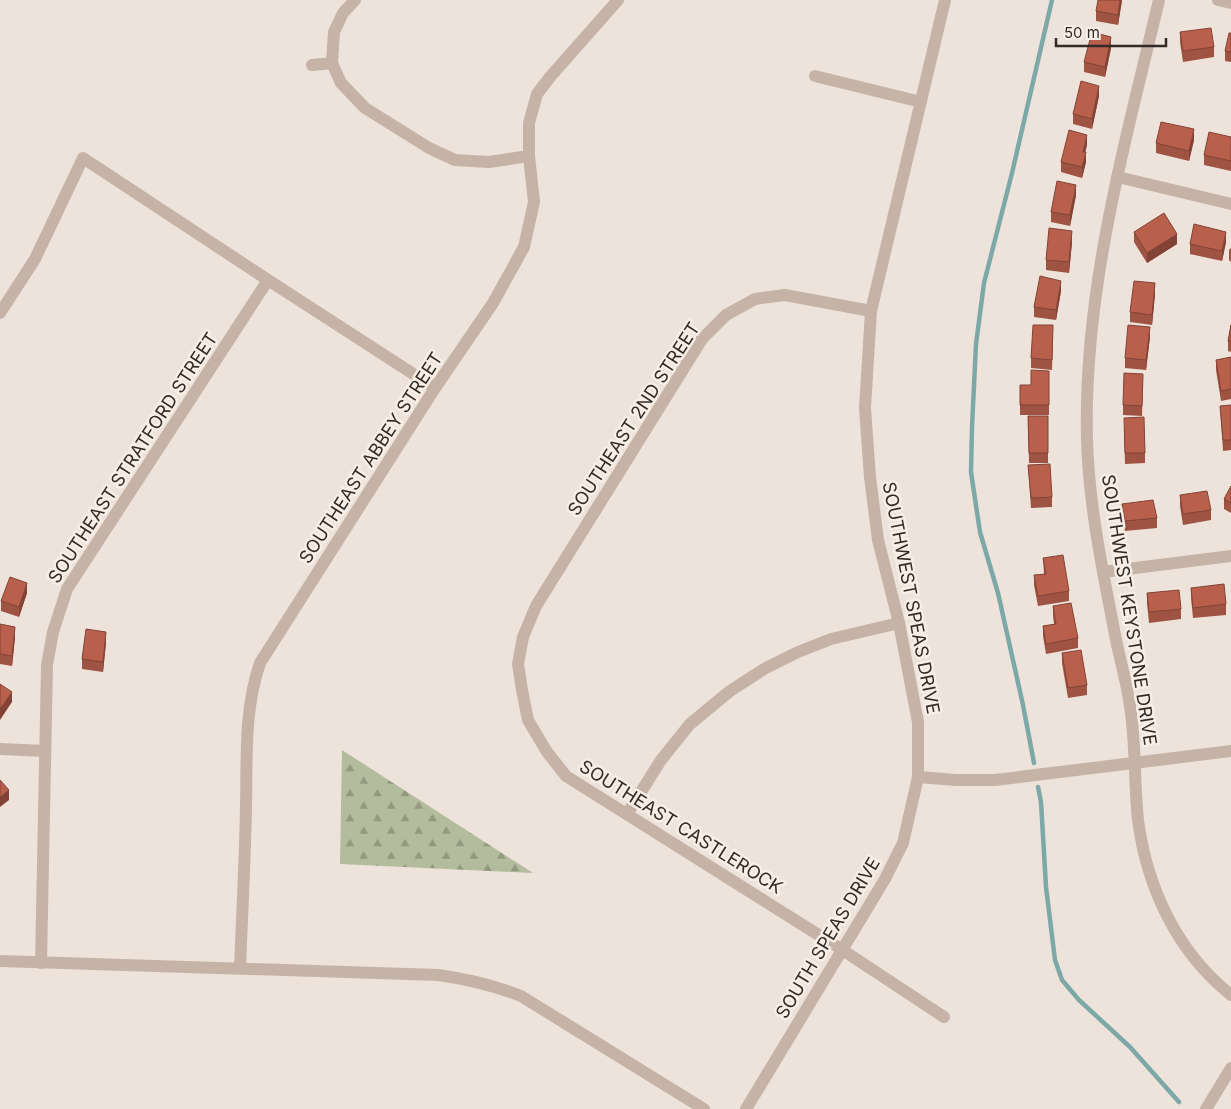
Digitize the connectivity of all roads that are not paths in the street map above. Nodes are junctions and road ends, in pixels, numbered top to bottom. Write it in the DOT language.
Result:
graph roads {
  1 [pos="354,0"];
  2 [pos="618,0"];
  3 [pos="945,0"];
  4 [pos="1159,0"];
  5 [pos="1218,0"];
  6 [pos="1231,3"];
  7 [pos="332,63"];
  8 [pos="312,65"];
  9 [pos="815,76"];
  10 [pos="921,102"];
  11 [pos="529,156"];
  12 [pos="1118,177"];
  13 [pos="1231,204"];
  14 [pos="268,280"];
  15 [pos="871,311"];
  16 [pos="0,314"];
  17 [pos="435,388"];
  18 [pos="1231,556"];
  19 [pos="1103,572"];
  20 [pos="529,623"];
  21 [pos="899,623"];
  22 [pos="0,749"];
  23 [pos="45,751"];
  24 [pos="1231,751"];
  25 [pos="1135,763"];
  26 [pos="918,777"];
  27 [pos="626,814"];
  28 [pos="841,949"];
  29 [pos="0,962"];
  30 [pos="41,963"];
  31 [pos="240,968"];
  32 [pos="1231,995"];
  33 [pos="944,1017"];
  34 [pos="1231,1068"];
  35 [pos="704,1109"];
  36 [pos="746,1109"];
  37 [pos="1206,1109"];
  1 -- 7 [label="street"];
  2 -- 11 [label="street, SOUTHEAST ABBEY STREET"];
  3 -- 10 [label="street, SOUTHWEST SPEAS DRIVE"];
  4 -- 12 [label="street, SOUTHWEST KEYSTONE DRIVE"];
  5 -- 6 [label="street"];
  7 -- 8 [label="street"];
  7 -- 11 [label="street"];
  9 -- 10 [label="street"];
  10 -- 15 [label="street, SOUTHWEST SPEAS DRIVE"];
  11 -- 17 [label="street, SOUTHEAST ABBEY STREET"];
  12 -- 13 [label="street"];
  12 -- 19 [label="street, SOUTHWEST KEYSTONE DRIVE"];
  14 -- 16 [label="street"];
  14 -- 17 [label="street"];
  14 -- 23 [label="street, SOUTHEAST STRATFORD STREET"];
  15 -- 20 [label="street, SOUTHEAST 2ND STREET"];
  15 -- 21 [label="street, SOUTHWEST SPEAS DRIVE"];
  17 -- 31 [label="street, SOUTHEAST ABBEY STREET"];
  18 -- 19 [label="street"];
  19 -- 25 [label="street, SOUTHWEST KEYSTONE DRIVE"];
  20 -- 27 [label="street, SOUTHEAST CASTLEROCK"];
  21 -- 26 [label="street, SOUTHWEST SPEAS DRIVE"];
  21 -- 27 [label="street"];
  22 -- 23 [label="street"];
  23 -- 30 [label="street, SOUTHEAST STRATFORD STREET"];
  24 -- 25 [label="street"];
  25 -- 26 [label="street"];
  25 -- 32 [label="street, SOUTHWEST KEYSTONE DRIVE"];
  26 -- 28 [label="street, SOUTH SPEAS DRIVE"];
  27 -- 28 [label="street, SOUTHEAST CASTLEROCK"];
  28 -- 33 [label="street, SOUTHEAST CASTLEROCK"];
  28 -- 36 [label="street, SOUTH SPEAS DRIVE"];
  29 -- 30 [label="street"];
  30 -- 31 [label="street"];
  31 -- 35 [label="street"];
  34 -- 37 [label="street"];
}
